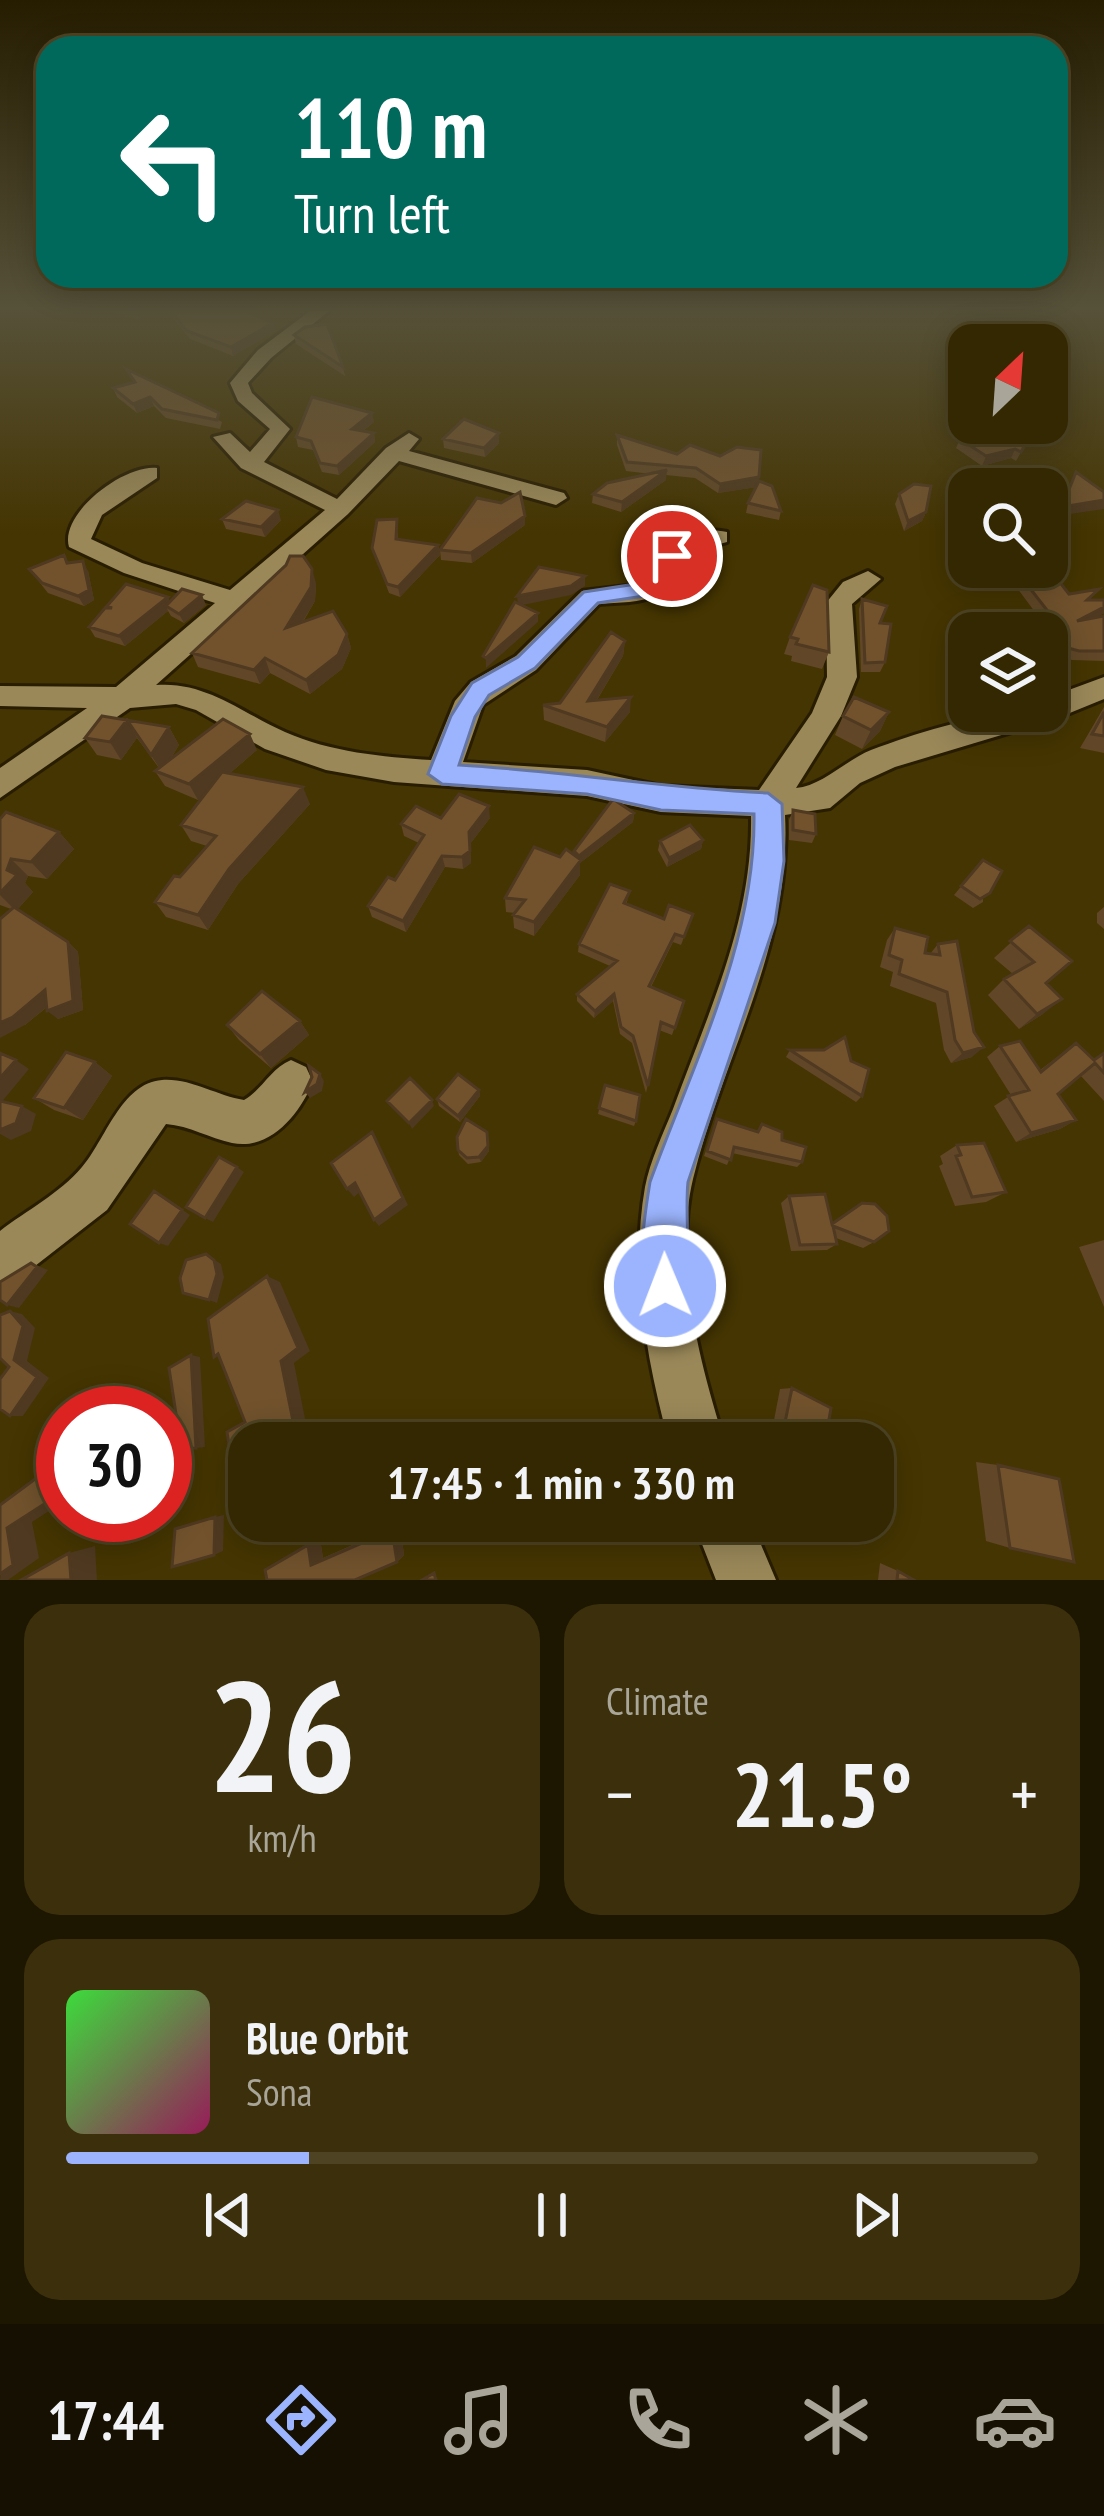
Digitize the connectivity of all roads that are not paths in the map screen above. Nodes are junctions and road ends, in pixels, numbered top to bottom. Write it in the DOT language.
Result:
graph roads {
  1 [pos="240,385"];
  2 [pos="223,436"];
  3 [pos="248,464"];
  4 [pos="148,473"];
  5 [pos="556,498"];
  6 [pos="340,509"];
  7 [pos="718,537"];
  8 [pos="868,579"];
  9 [pos="236,602"];
  10 [pos="1104,687"];
  11 [pos="0,696"];
  12 [pos="123,698"];
  13 [pos="1068,701"];
  14 [pos="971,732"];
  15 [pos="442,774"];
  16 [pos="0,785"];
  17 [pos="768,804"];
  18 [pos="291,1082"];
  19 [pos="0,1263"];
  20 [pos="693,1422"];
  21 [pos="731,1542"];
  22 [pos="746,1580"];
  1 -- 3 [label="street"];
  2 -- 3 [label="street"];
  3 -- 6 [label="street"];
  4 -- 9 [label="street"];
  5 -- 6 [label="street"];
  6 -- 9 [label="street"];
  7 -- 15 [label="street"];
  8 -- 17 [label="street"];
  9 -- 12 [label="street"];
  10 -- 13 [label="street"];
  11 -- 12 [label="street"];
  12 -- 15 [label="street"];
  12 -- 16 [label="street"];
  14 -- 17 [label="street"];
  15 -- 17 [label="street"];
  17 -- 20 [label="street"];
  18 -- 19 [label="street"];
  21 -- 22 [label="street"];
}
